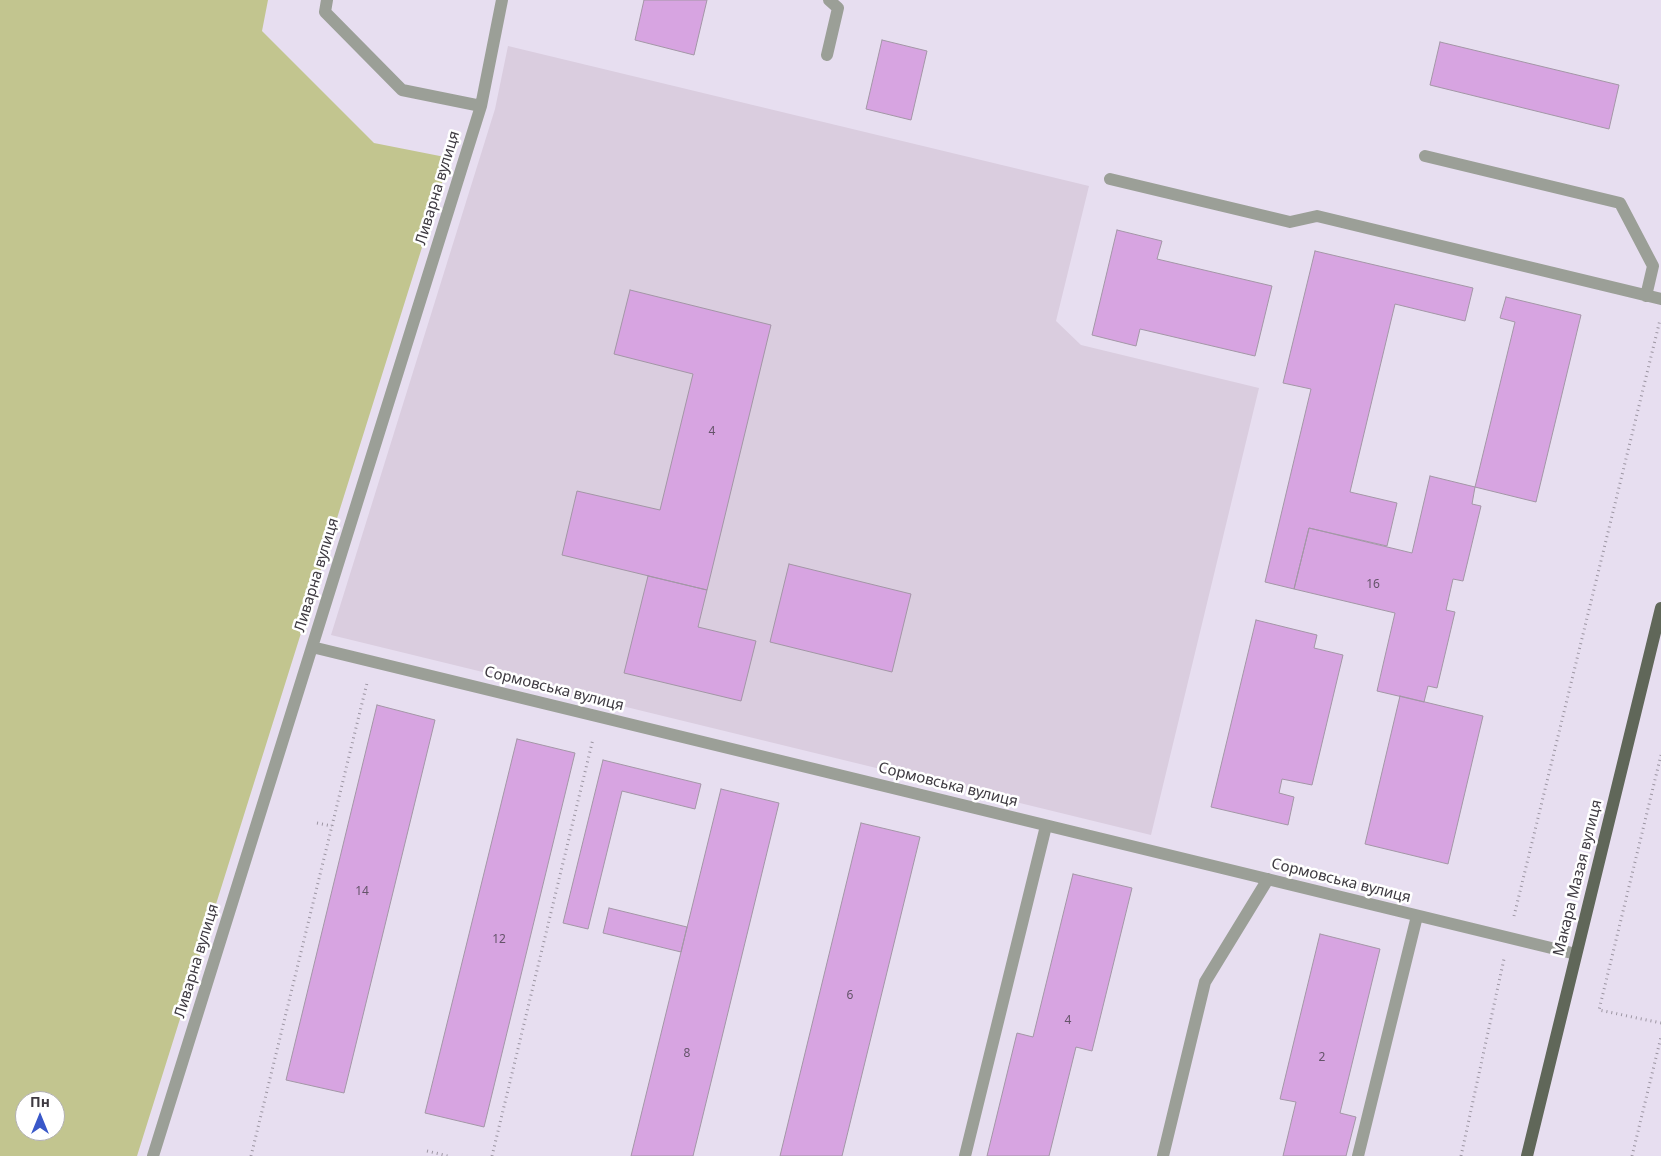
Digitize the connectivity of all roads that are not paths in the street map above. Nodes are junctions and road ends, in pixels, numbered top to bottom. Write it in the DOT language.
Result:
graph roads {
  1 [pos="328,0"];
  2 [pos="502,0"];
  3 [pos="829,0"];
  4 [pos="826,54"];
  5 [pos="481,106"];
  6 [pos="1426,156"];
  7 [pos="1110,179"];
  8 [pos="1646,296"];
  9 [pos="1661,299"];
  10 [pos="1661,608"];
  11 [pos="312,647"];
  12 [pos="1046,826"];
  13 [pos="1268,879"];
  14 [pos="1417,916"];
  15 [pos="1576,954"];
  16 [pos="153,1156"];
  17 [pos="965,1156"];
  18 [pos="1163,1156"];
  19 [pos="1358,1156"];
  20 [pos="1527,1156"];
  1 -- 5 [label="street"];
  2 -- 5 [label="street, Ливарна вулиця"];
  3 -- 4 [label="street"];
  5 -- 11 [label="street, Ливарна вулиця"];
  6 -- 8 [label="street"];
  7 -- 8 [label="street"];
  8 -- 9 [label="street"];
  10 -- 15 [label="main road, Макара Мазая вулиця"];
  11 -- 12 [label="street, Сормовська вулиця"];
  11 -- 16 [label="street, Ливарна вулиця"];
  12 -- 13 [label="street, Сормовська вулиця"];
  12 -- 17 [label="street"];
  13 -- 14 [label="street, Сормовська вулиця"];
  13 -- 18 [label="street"];
  14 -- 15 [label="street, Сормовська вулиця"];
  14 -- 19 [label="street"];
  15 -- 20 [label="main road, Макара Мазая вулиця"];
}
